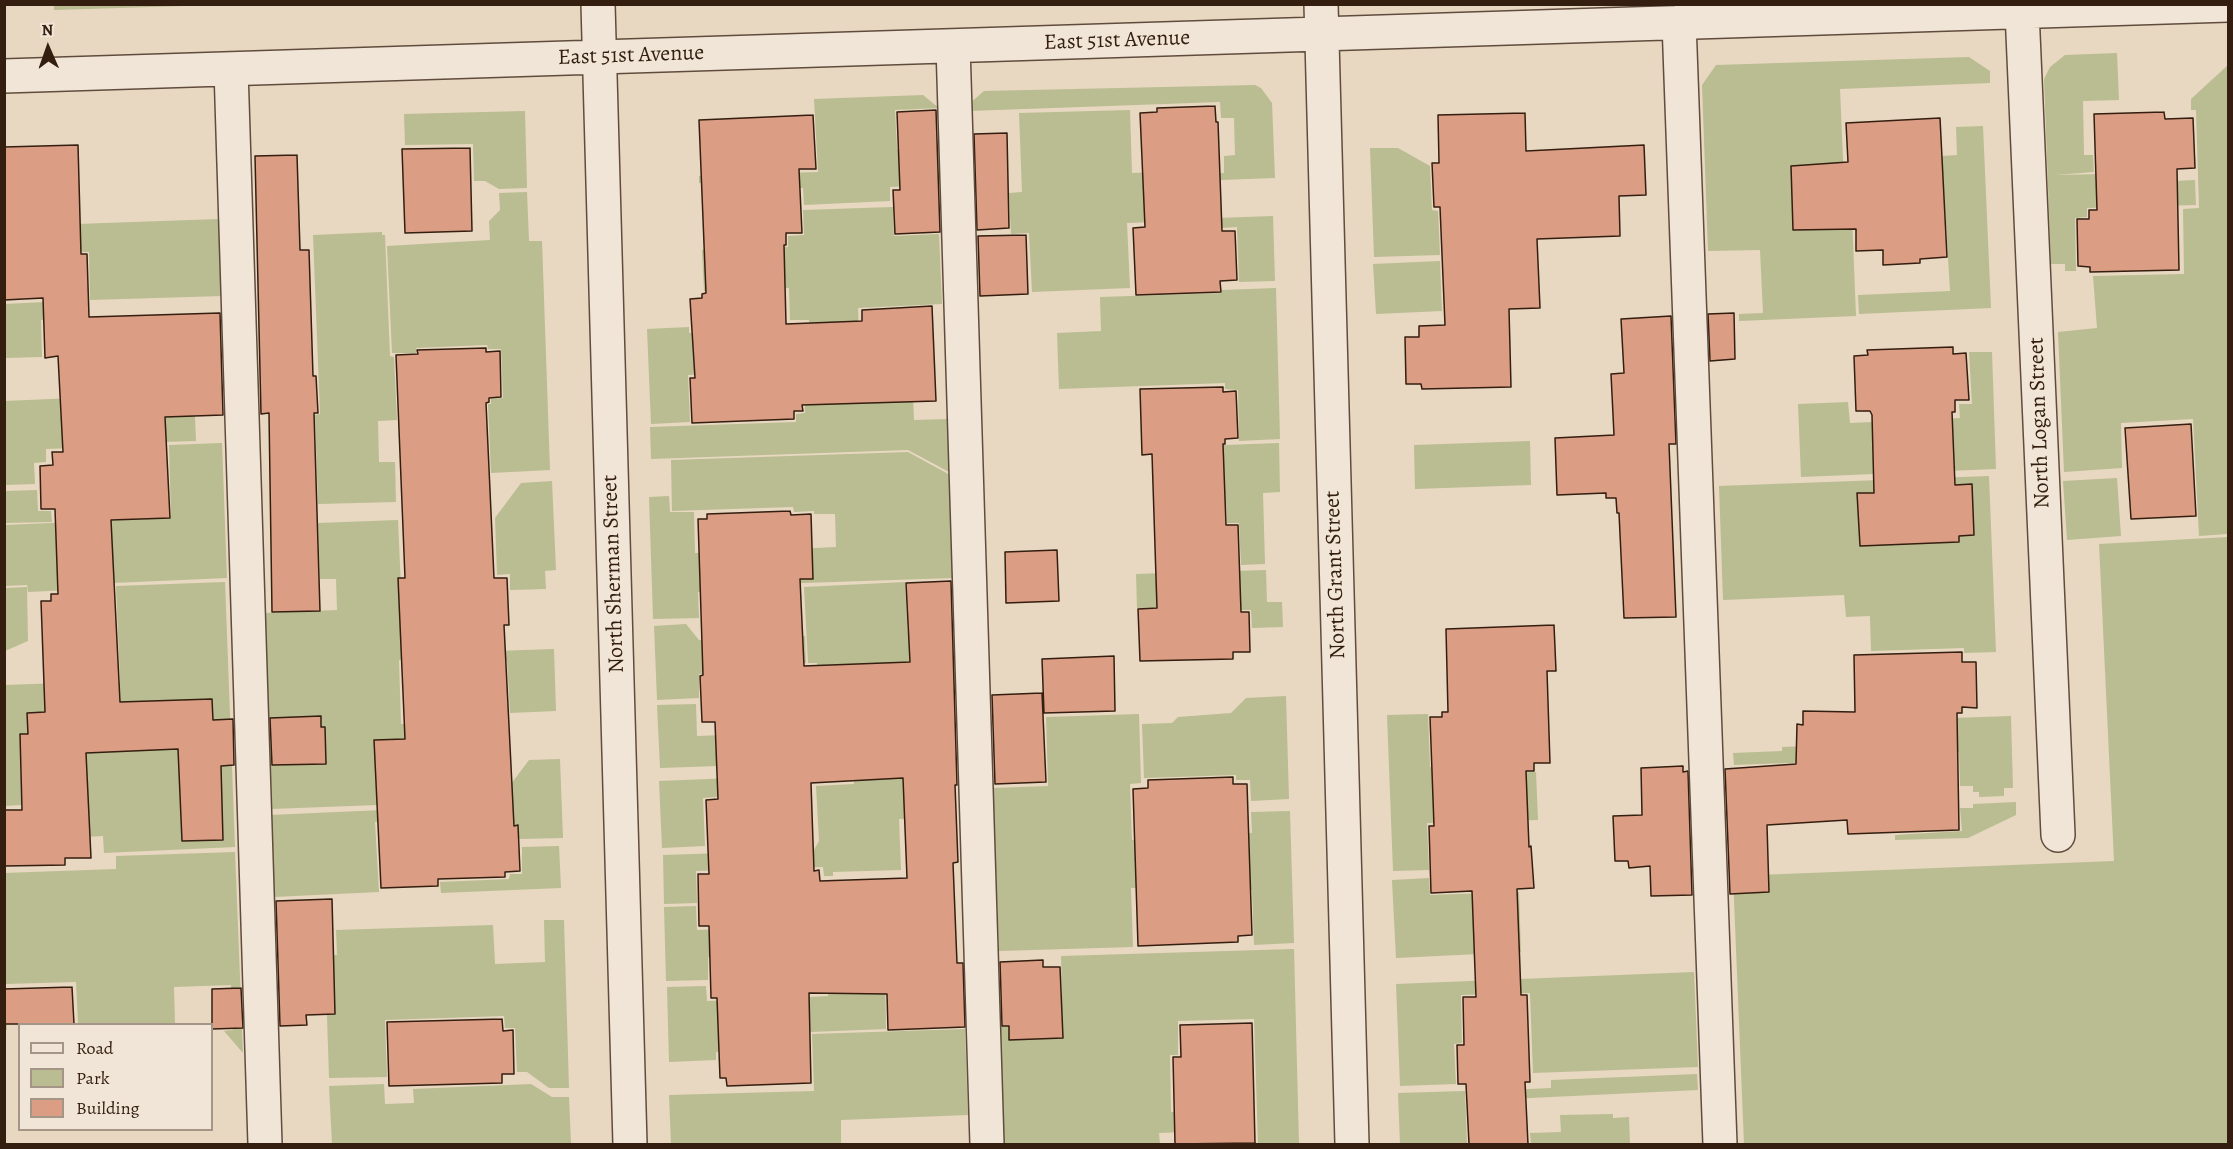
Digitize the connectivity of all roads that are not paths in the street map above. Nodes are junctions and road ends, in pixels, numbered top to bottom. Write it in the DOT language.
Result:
graph roads {
  1 [pos="598,4"];
  2 [pos="2229,5"];
  3 [pos="2040,9"];
  4 [pos="1321,19"];
  5 [pos="1679,22"];
  6 [pos="953,46"];
  7 [pos="600,58"];
  8 [pos="231,69"];
  9 [pos="4,76"];
  10 [pos="2058,835"];
  11 [pos="265,1144"];
  12 [pos="630,1144"];
  13 [pos="987,1144"];
  14 [pos="1352,1144"];
  15 [pos="1720,1144"];
  1 -- 7 [label="street, North Sherman Street"];
  2 -- 3 [label="street, East 51st Avenue"];
  3 -- 5 [label="street, East 51st Avenue"];
  3 -- 10 [label="street, North Logan Street"];
  4 -- 5 [label="street, East 51st Avenue"];
  4 -- 6 [label="street, East 51st Avenue"];
  4 -- 14 [label="street, North Grant Street"];
  5 -- 15 [label="street"];
  6 -- 7 [label="street, East 51st Avenue"];
  6 -- 13 [label="street"];
  7 -- 8 [label="street, East 51st Avenue"];
  7 -- 12 [label="street, North Sherman Street"];
  8 -- 9 [label="street, East 51st Avenue"];
  8 -- 11 [label="street"];
}
